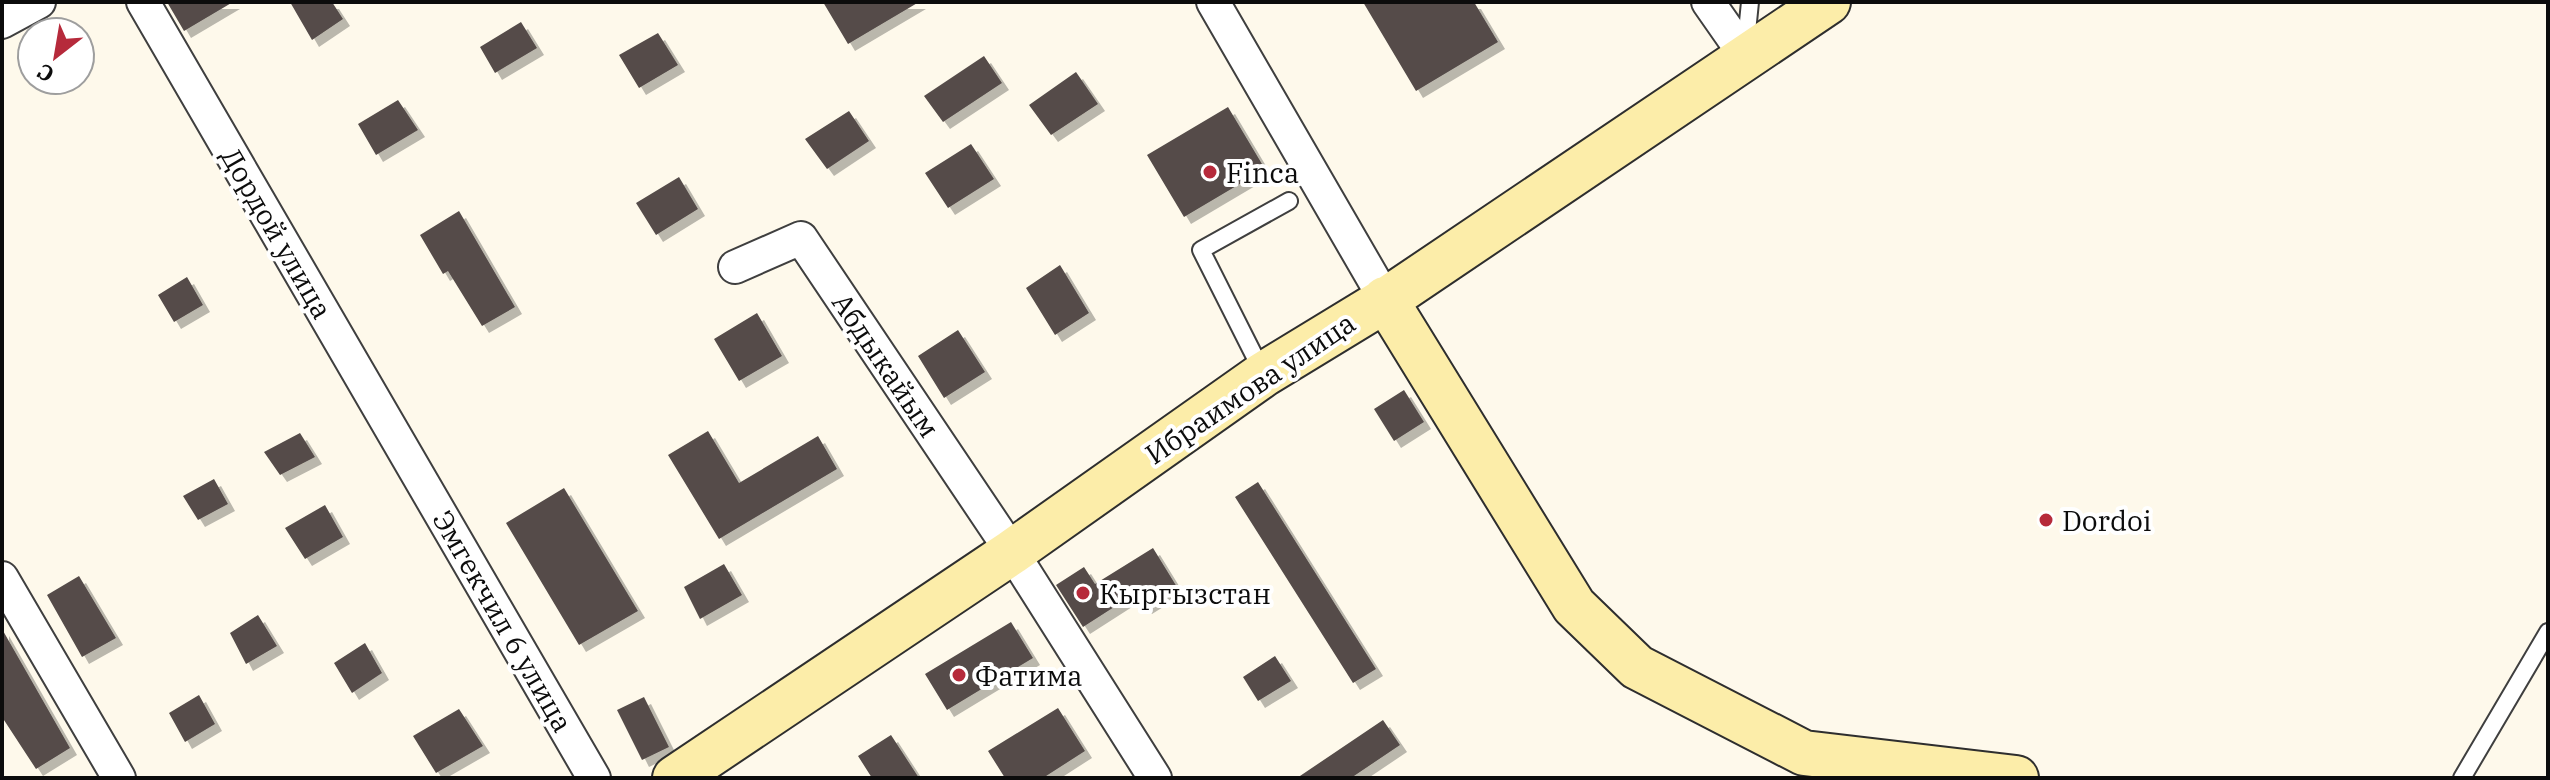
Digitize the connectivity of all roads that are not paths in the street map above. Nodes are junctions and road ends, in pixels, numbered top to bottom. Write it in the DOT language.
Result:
graph roads {
  1 [pos="39,2"];
  2 [pos="143,2"];
  3 [pos="1213,2"];
  4 [pos="1708,2"];
  5 [pos="1750,2"];
  6 [pos="1828,2"];
  7 [pos="2,22"];
  8 [pos="1745,55"];
  9 [pos="1289,201"];
  10 [pos="735,267"];
  11 [pos="1385,299"];
  12 [pos="1264,374"];
  13 [pos="411,465"];
  14 [pos="1012,552"];
  15 [pos="2,578"];
  16 [pos="2548,632"];
  17 [pos="119,778"];
  18 [pos="594,778"];
  19 [pos="675,778"];
  20 [pos="1155,778"];
  21 [pos="2016,778"];
  22 [pos="2462,778"];
  1 -- 7 [label="street"];
  2 -- 13 [label="street, Дордой улица"];
  3 -- 11 [label="street"];
  4 -- 8 [label="street"];
  5 -- 8 [label="lane"];
  6 -- 8 [label="main road, Ибраимова улица"];
  8 -- 11 [label="main road, Ибраимова улица"];
  9 -- 12 [label="lane"];
  10 -- 14 [label="street, Абдыкайым"];
  11 -- 12 [label="main road, Ибраимова улица"];
  11 -- 21 [label="main road"];
  12 -- 14 [label="main road, Ибраимова улица"];
  13 -- 18 [label="street, Эмгекчил 6 улица"];
  14 -- 19 [label="main road, Ибраимова улица"];
  14 -- 20 [label="street"];
  15 -- 17 [label="street"];
  16 -- 22 [label="lane"];
}
